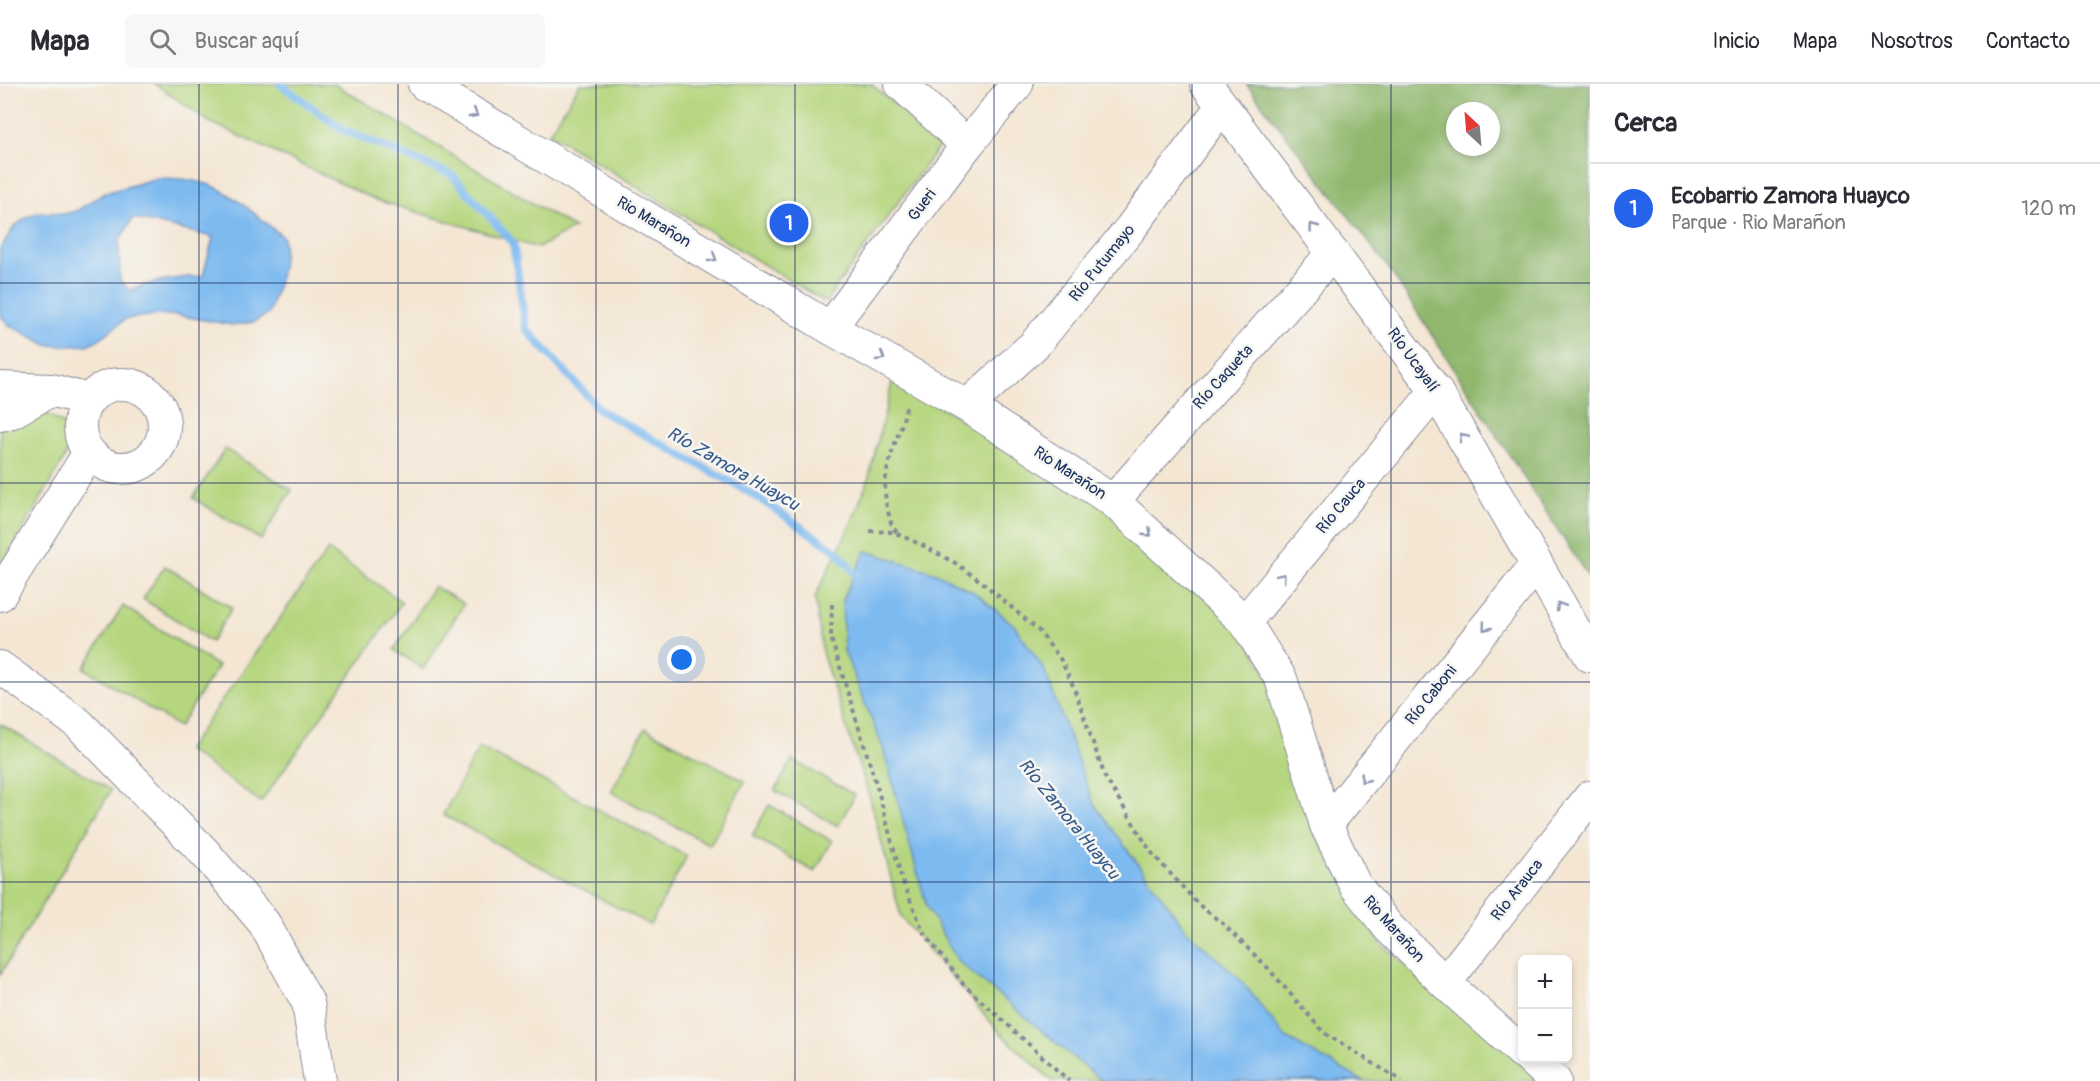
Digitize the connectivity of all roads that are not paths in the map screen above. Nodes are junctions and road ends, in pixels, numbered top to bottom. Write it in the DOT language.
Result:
graph roads {
  1 [pos="424,84"];
  2 [pos="901,84"];
  3 [pos="1017,84"];
  4 [pos="1214,95"];
  5 [pos="967,145"];
  6 [pos="1333,253"];
  7 [pos="830,328"];
  8 [pos="0,388"];
  9 [pos="51,390"];
  10 [pos="1436,391"];
  11 [pos="88,400"];
  12 [pos="967,406"];
  13 [pos="0,415"];
  14 [pos="89,453"];
  15 [pos="1113,501"];
  16 [pos="1536,565"];
  17 [pos="0,595"];
  18 [pos="1245,622"];
  19 [pos="1590,656"];
  20 [pos="0,666"];
  21 [pos="1590,797"];
  22 [pos="1326,825"];
  23 [pos="1445,983"];
  24 [pos="1518,1048"];
  25 [pos="1535,1063"];
  26 [pos="320,1081"];
  27 [pos="1555,1081"];
  1 -- 7 [label="street, Rio Marañon, one-way"];
  2 -- 5 [label="street"];
  3 -- 5 [label="street, Gueri"];
  6 -- 4 [label="street, Río Ucayalí, one-way"];
  4 -- 12 [label="street, Río Putumayo"];
  5 -- 7 [label="street, Gueri"];
  6 -- 10 [label="street, Río Ucayalí"];
  6 -- 15 [label="street, Río Caqueta"];
  7 -- 12 [label="street, Rio Marañon, one-way"];
  8 -- 9 [label="street"];
  9 -- 11 [label="street"];
  9 -- 13 [label="street"];
  16 -- 10 [label="street, Río Ucayalí, one-way"];
  18 -- 10 [label="street, Río Cauca, one-way"];
  11 -- 14 [label="street"];
  11 -- 14 [label="street"];
  12 -- 15 [label="street, Rio Marañon"];
  14 -- 17 [label="street"];
  15 -- 18 [label="street, Rio Marañon, one-way"];
  19 -- 16 [label="street, Río Ucayalí, one-way"];
  16 -- 22 [label="street, Río Caboni, one-way"];
  18 -- 22 [label="street, Rio Marañon"];
  20 -- 26 [label="street"];
  21 -- 23 [label="street, Río Arauca"];
  22 -- 23 [label="street, Rio Marañon"];
  23 -- 24 [label="street, Rio Marañon"];
  25 -- 27 [label="street"];
}
